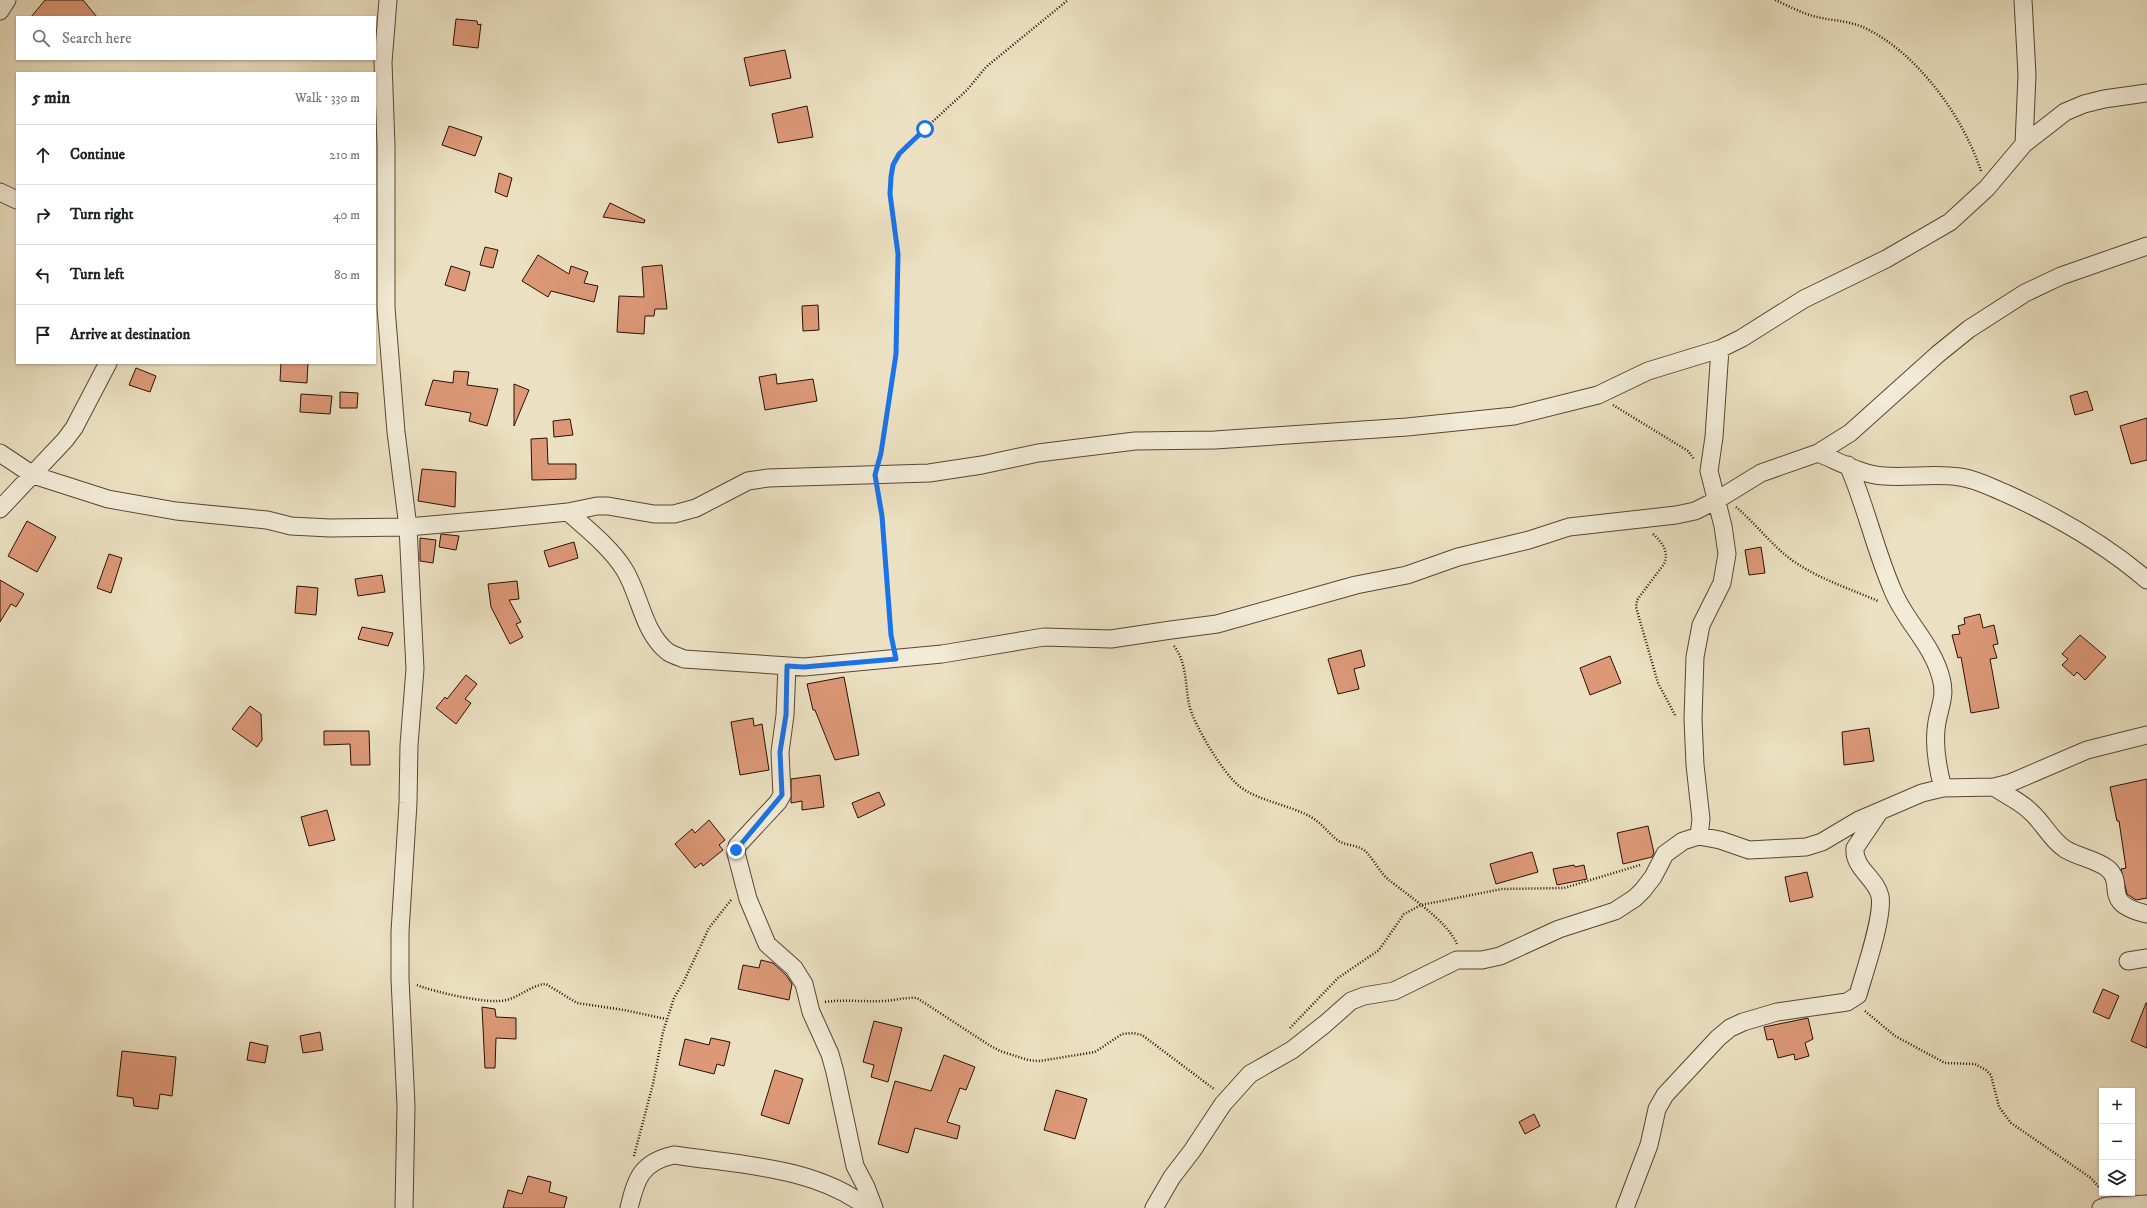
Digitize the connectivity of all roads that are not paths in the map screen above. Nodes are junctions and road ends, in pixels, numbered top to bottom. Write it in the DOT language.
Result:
graph roads {
  1 [pos="7,0"];
  2 [pos="388,0"];
  3 [pos="2023,0"];
  4 [pos="0,11"];
  5 [pos="379,68"];
  6 [pos="2147,93"];
  7 [pos="2024,144"];
  8 [pos="0,192"];
  9 [pos="16,200"];
  10 [pos="2147,246"];
  11 [pos="1720,349"];
  12 [pos="107,364"];
  13 [pos="0,453"];
  14 [pos="1818,453"];
  15 [pos="1848,465"];
  16 [pos="33,475"];
  17 [pos="1718,500"];
  18 [pos="0,509"];
  19 [pos="568,512"];
  20 [pos="408,527"];
  21 [pos="2147,580"];
  22 [pos="787,666"];
  23 [pos="2147,735"];
  24 [pos="1994,787"];
  25 [pos="1943,788"];
  26 [pos="1880,811"];
  27 [pos="1699,836"];
  28 [pos="2147,914"];
  29 [pos="2147,958"];
  30 [pos="2128,961"];
  31 [pos="2147,1204"];
  32 [pos="404,1208"];
  33 [pos="629,1208"];
  34 [pos="868,1208"];
  35 [pos="874,1208"];
  36 [pos="1154,1208"];
  37 [pos="1625,1208"];
  38 [pos="2100,1208"];
  1 -- 4 [label="street"];
  2 -- 5 [label="street"];
  3 -- 7 [label="street"];
  5 -- 20 [label="street"];
  6 -- 7 [label="street"];
  7 -- 11 [label="street"];
  8 -- 9 [label="street"];
  10 -- 14 [label="street"];
  11 -- 17 [label="street"];
  11 -- 19 [label="street"];
  12 -- 16 [label="street"];
  13 -- 16 [label="street"];
  14 -- 15 [label="street"];
  14 -- 17 [label="street"];
  15 -- 21 [label="street"];
  15 -- 25 [label="street"];
  16 -- 18 [label="street"];
  16 -- 20 [label="street"];
  17 -- 22 [label="street"];
  17 -- 27 [label="street"];
  19 -- 20 [label="street"];
  19 -- 22 [label="street"];
  20 -- 32 [label="street"];
  22 -- 35 [label="street"];
  23 -- 24 [label="street"];
  24 -- 25 [label="street"];
  24 -- 28 [label="street"];
  25 -- 26 [label="street"];
  26 -- 27 [label="street"];
  26 -- 37 [label="street"];
  27 -- 36 [label="street"];
  29 -- 30 [label="street"];
  31 -- 38 [label="street"];
  33 -- 34 [label="street"];
}
